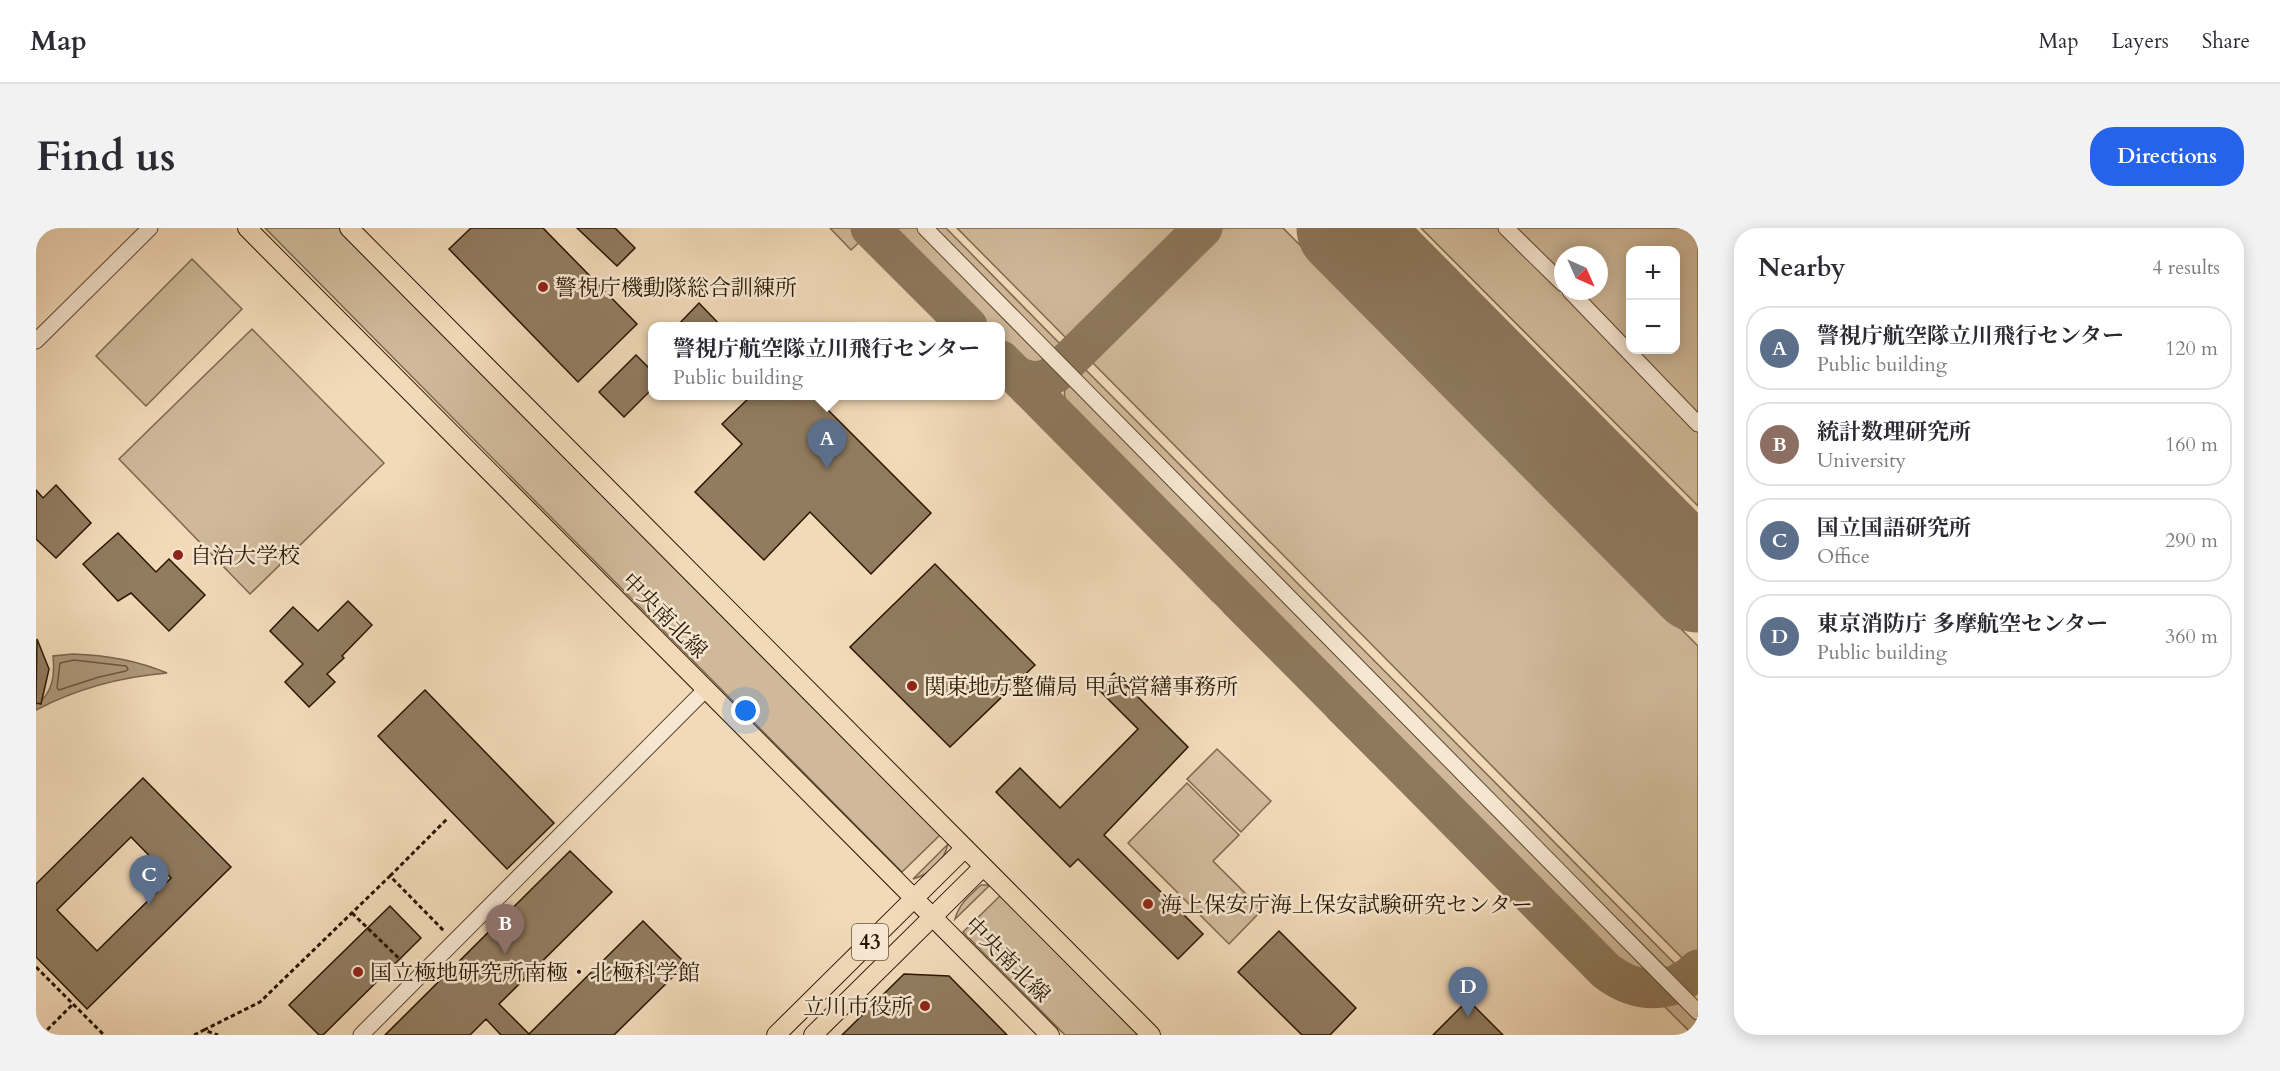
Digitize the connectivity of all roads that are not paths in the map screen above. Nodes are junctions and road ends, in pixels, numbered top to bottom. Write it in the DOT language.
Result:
graph roads {
  1 [pos="150,228"];
  2 [pos="247,228"];
  3 [pos="350,228"];
  4 [pos="925,228"];
  5 [pos="1506,228"];
  6 [pos="1554,275"];
  7 [pos="1579,300"];
  8 [pos="36,341"];
  9 [pos="1698,424"];
  10 [pos="705,690"];
  11 [pos="965,848"];
  12 [pos="983,867"];
  13 [pos="914,898"];
  14 [pos="933,916"];
  15 [pos="1698,1012"];
  16 [pos="361,1035"];
  17 [pos="776,1035"];
  18 [pos="813,1035"];
  19 [pos="1050,1035"];
  20 [pos="1151,1035"];
  1 -- 8 [label="street"];
  2 -- 10 [label="main road, 中央南北線"];
  3 -- 11 [label="main road"];
  4 -- 15 [label="street"];
  5 -- 6 [label="street"];
  7 -- 9 [label="street"];
  10 -- 13 [label="main road, 中央南北線"];
  10 -- 16 [label="street"];
  11 -- 12 [label="main road"];
  11 -- 13 [label="main road, 43"];
  12 -- 14 [label="main road, 43"];
  12 -- 20 [label="main road"];
  13 -- 14 [label="main road, 中央南北線"];
  13 -- 17 [label="main road, 43"];
  14 -- 18 [label="main road, 43"];
  14 -- 19 [label="main road, 中央南北線"];
}
